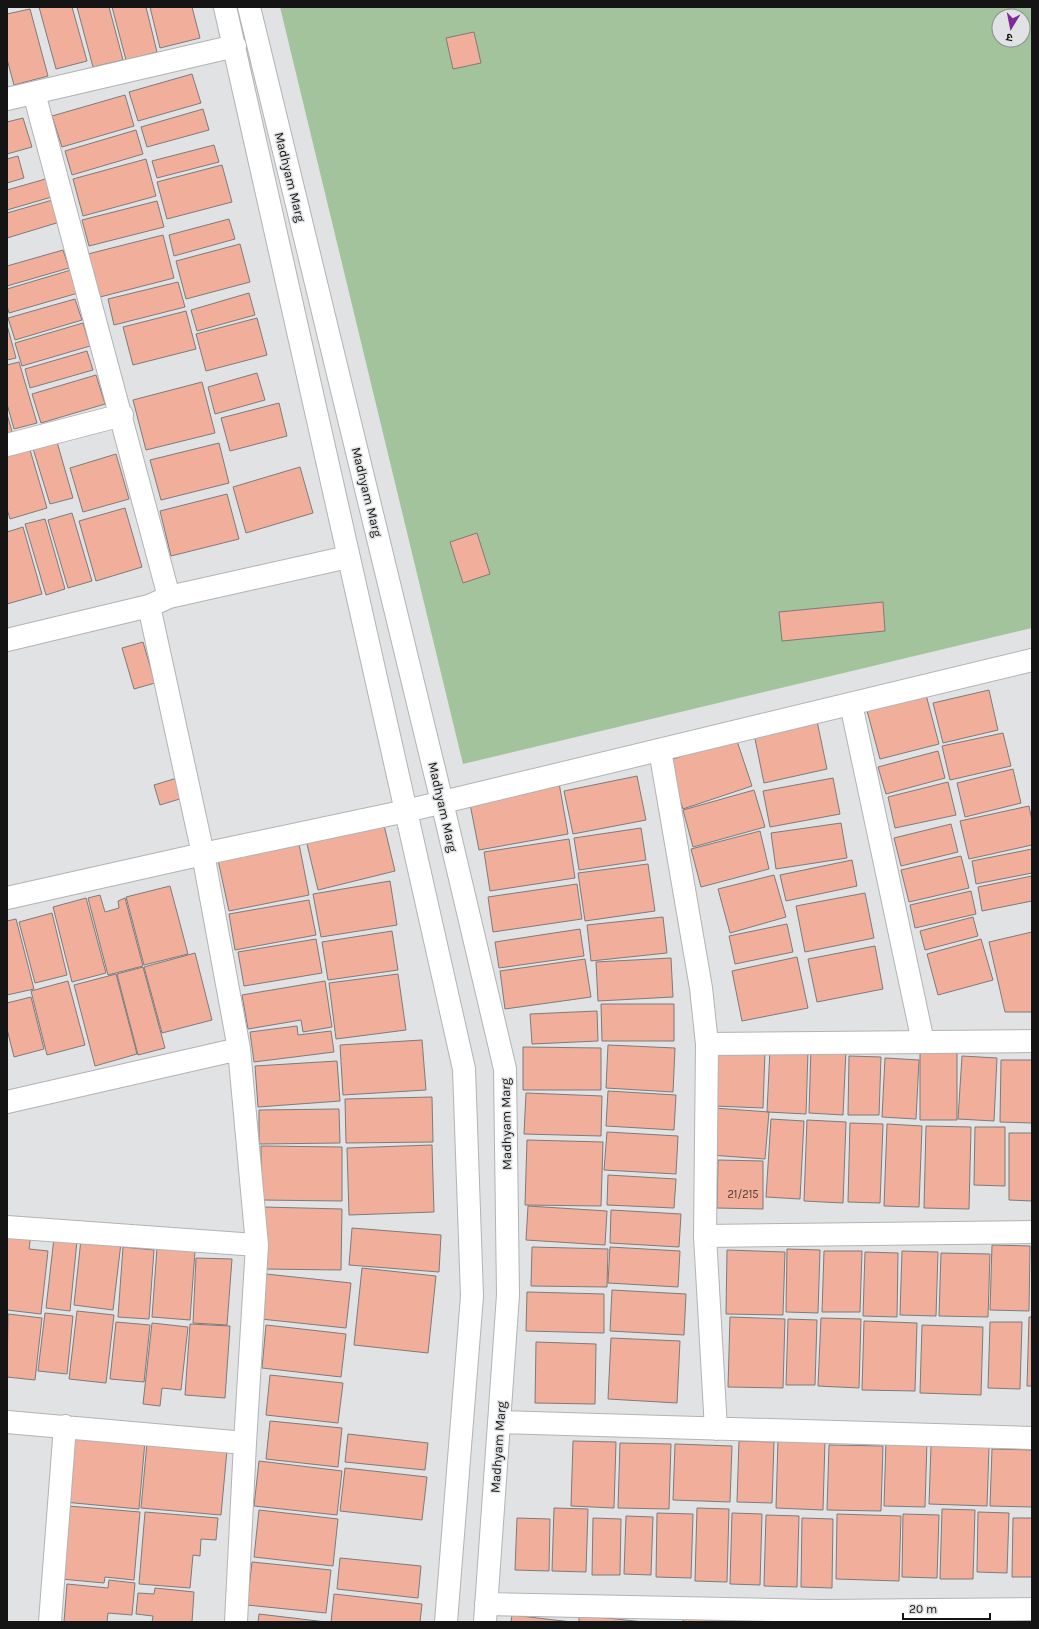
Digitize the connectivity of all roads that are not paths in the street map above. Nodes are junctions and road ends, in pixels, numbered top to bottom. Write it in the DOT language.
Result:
graph roads {
  1 [pos="225,7"];
  2 [pos="249,7"];
  3 [pos="235,46"];
  4 [pos="34,93"];
  5 [pos="7,99"];
  6 [pos="122,415"];
  7 [pos="7,445"];
  8 [pos="348,557"];
  9 [pos="169,597"];
  10 [pos="149,606"];
  11 [pos="7,640"];
  12 [pos="1032,660"];
  13 [pos="850,704"];
  14 [pos="660,750"];
  15 [pos="442,802"];
  16 [pos="406,811"];
  17 [pos="203,854"];
  18 [pos="7,898"];
  19 [pos="1032,1041"];
  20 [pos="923,1042"];
  21 [pos="707,1044"];
  22 [pos="239,1049"];
  23 [pos="7,1102"];
  24 [pos="7,1227"];
  25 [pos="1032,1232"];
  26 [pos="705,1236"];
  27 [pos="257,1245"];
  28 [pos="7,1422"];
  29 [pos="500,1422"];
  30 [pos="65,1426"];
  31 [pos="716,1429"];
  32 [pos="1032,1438"];
  33 [pos="245,1443"];
  34 [pos="1032,1609"];
  35 [pos="486,1613"];
  36 [pos="674,1615"];
  37 [pos="50,1622"];
  38 [pos="236,1622"];
  39 [pos="446,1622"];
  1 -- 3 [label="street, Madhyam Marg"];
  2 -- 15 [label="street, Madhyam Marg"];
  3 -- 4 [label="street"];
  3 -- 8 [label="street, Madhyam Marg"];
  4 -- 5 [label="street"];
  4 -- 6 [label="street"];
  6 -- 7 [label="street"];
  6 -- 9 [label="street"];
  8 -- 9 [label="street"];
  8 -- 16 [label="street, Madhyam Marg"];
  9 -- 10 [label="street"];
  10 -- 11 [label="street"];
  10 -- 17 [label="street"];
  12 -- 13 [label="street"];
  13 -- 14 [label="street"];
  13 -- 20 [label="street"];
  14 -- 15 [label="street"];
  14 -- 21 [label="street"];
  15 -- 16 [label="street"];
  15 -- 29 [label="street, Madhyam Marg"];
  16 -- 17 [label="street"];
  16 -- 39 [label="street, Madhyam Marg"];
  17 -- 18 [label="street"];
  17 -- 22 [label="street"];
  19 -- 20 [label="street"];
  20 -- 21 [label="street"];
  21 -- 26 [label="street"];
  22 -- 23 [label="street"];
  22 -- 27 [label="street"];
  24 -- 27 [label="street"];
  25 -- 26 [label="street"];
  26 -- 31 [label="street"];
  27 -- 33 [label="street"];
  28 -- 30 [label="street"];
  29 -- 31 [label="street"];
  29 -- 35 [label="street, Madhyam Marg"];
  30 -- 33 [label="street"];
  30 -- 37 [label="street"];
  31 -- 32 [label="street"];
  33 -- 38 [label="street"];
  34 -- 36 [label="street"];
  35 -- 36 [label="street"];
}
